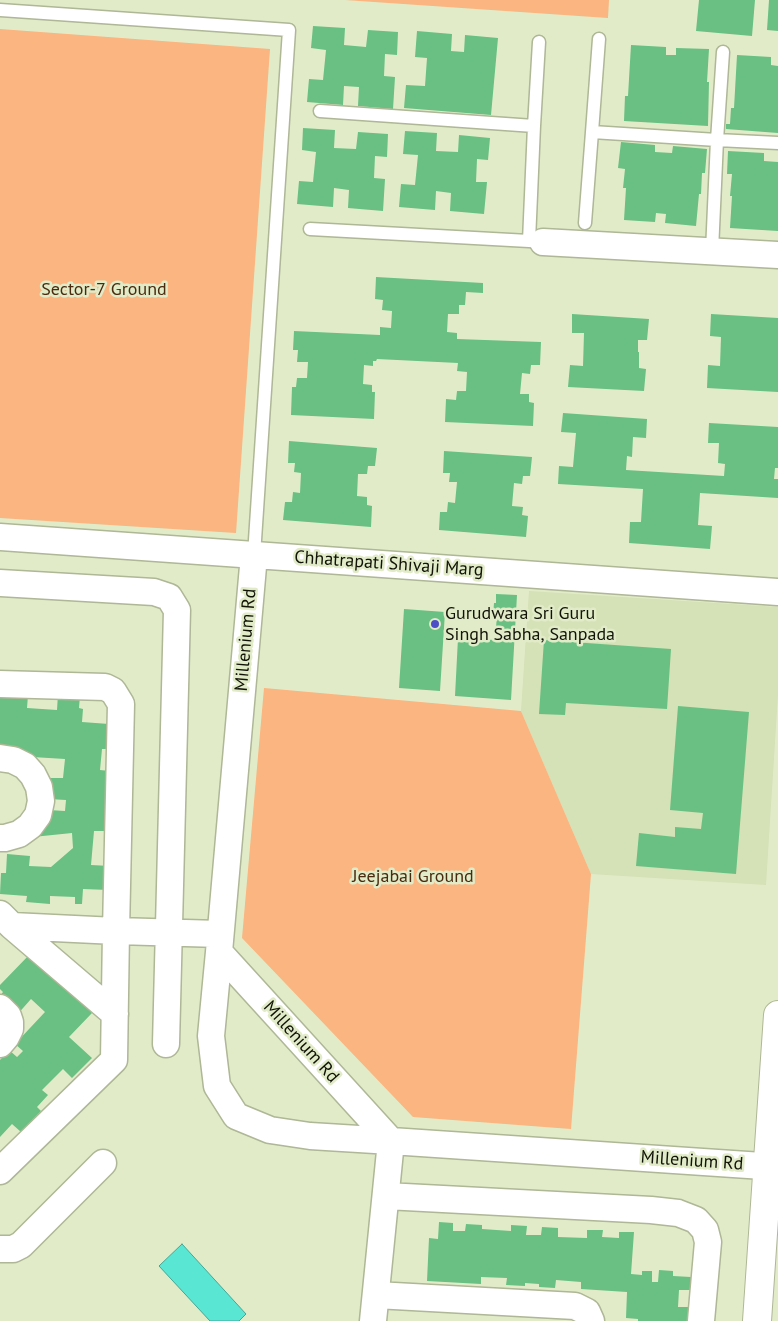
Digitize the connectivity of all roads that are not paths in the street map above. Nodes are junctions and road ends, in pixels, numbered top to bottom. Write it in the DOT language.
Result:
graph roads {
  1 [pos="0,10"];
  2 [pos="599,39"];
  3 [pos="540,42"];
  4 [pos="723,52"];
  5 [pos="320,111"];
  6 [pos="534,126"];
  7 [pos="592,132"];
  8 [pos="717,140"];
  9 [pos="778,144"];
  10 [pos="585,223"];
  11 [pos="310,229"];
  12 [pos="536,242"];
  13 [pos="712,252"];
  14 [pos="778,255"];
  15 [pos="0,536"];
  16 [pos="254,555"];
  17 [pos="0,583"];
  18 [pos="778,592"];
  19 [pos="0,684"];
  20 [pos="0,758"];
  21 [pos="0,838"];
  22 [pos="6,920"];
  23 [pos="116,931"];
  24 [pos="168,933"];
  25 [pos="220,943"];
  26 [pos="0,1008"];
  27 [pos="115,1014"];
  28 [pos="778,1015"];
  29 [pos="0,1044"];
  30 [pos="166,1044"];
  31 [pos="391,1141"];
  32 [pos="103,1163"];
  33 [pos="773,1166"];
  34 [pos="0,1171"];
  35 [pos="386,1196"];
  36 [pos="0,1249"];
  37 [pos="376,1295"];
  38 [pos="373,1321"];
  39 [pos="591,1321"];
  40 [pos="702,1321"];
  41 [pos="757,1321"];
  1 -- 16 [label="lane"];
  2 -- 7 [label="lane"];
  3 -- 6 [label="lane"];
  4 -- 8 [label="lane"];
  5 -- 6 [label="lane"];
  6 -- 12 [label="lane"];
  7 -- 8 [label="lane"];
  7 -- 10 [label="lane"];
  8 -- 9 [label="lane"];
  8 -- 13 [label="lane"];
  11 -- 12 [label="lane"];
  12 -- 13 [label="street"];
  13 -- 14 [label="street"];
  15 -- 16 [label="street, Chhatrapati Shivaji Marg"];
  16 -- 18 [label="street, Chhatrapati Shivaji Marg"];
  16 -- 25 [label="street, Millenium Rd"];
  17 -- 24 [label="street"];
  19 -- 23 [label="street"];
  20 -- 21 [label="street"];
  22 -- 23 [label="street"];
  22 -- 27 [label="street"];
  23 -- 24 [label="street"];
  23 -- 27 [label="street"];
  24 -- 25 [label="street"];
  24 -- 30 [label="street"];
  25 -- 31 [label="street, Millenium Rd"];
  25 -- 31 [label="street"];
  26 -- 29 [label="street"];
  27 -- 34 [label="street"];
  28 -- 33 [label="main road"];
  31 -- 33 [label="street, Millenium Rd"];
  31 -- 35 [label="street"];
  32 -- 36 [label="street"];
  33 -- 41 [label="main road"];
  35 -- 37 [label="street"];
  35 -- 40 [label="street"];
  37 -- 38 [label="street"];
  37 -- 39 [label="street"];
}
